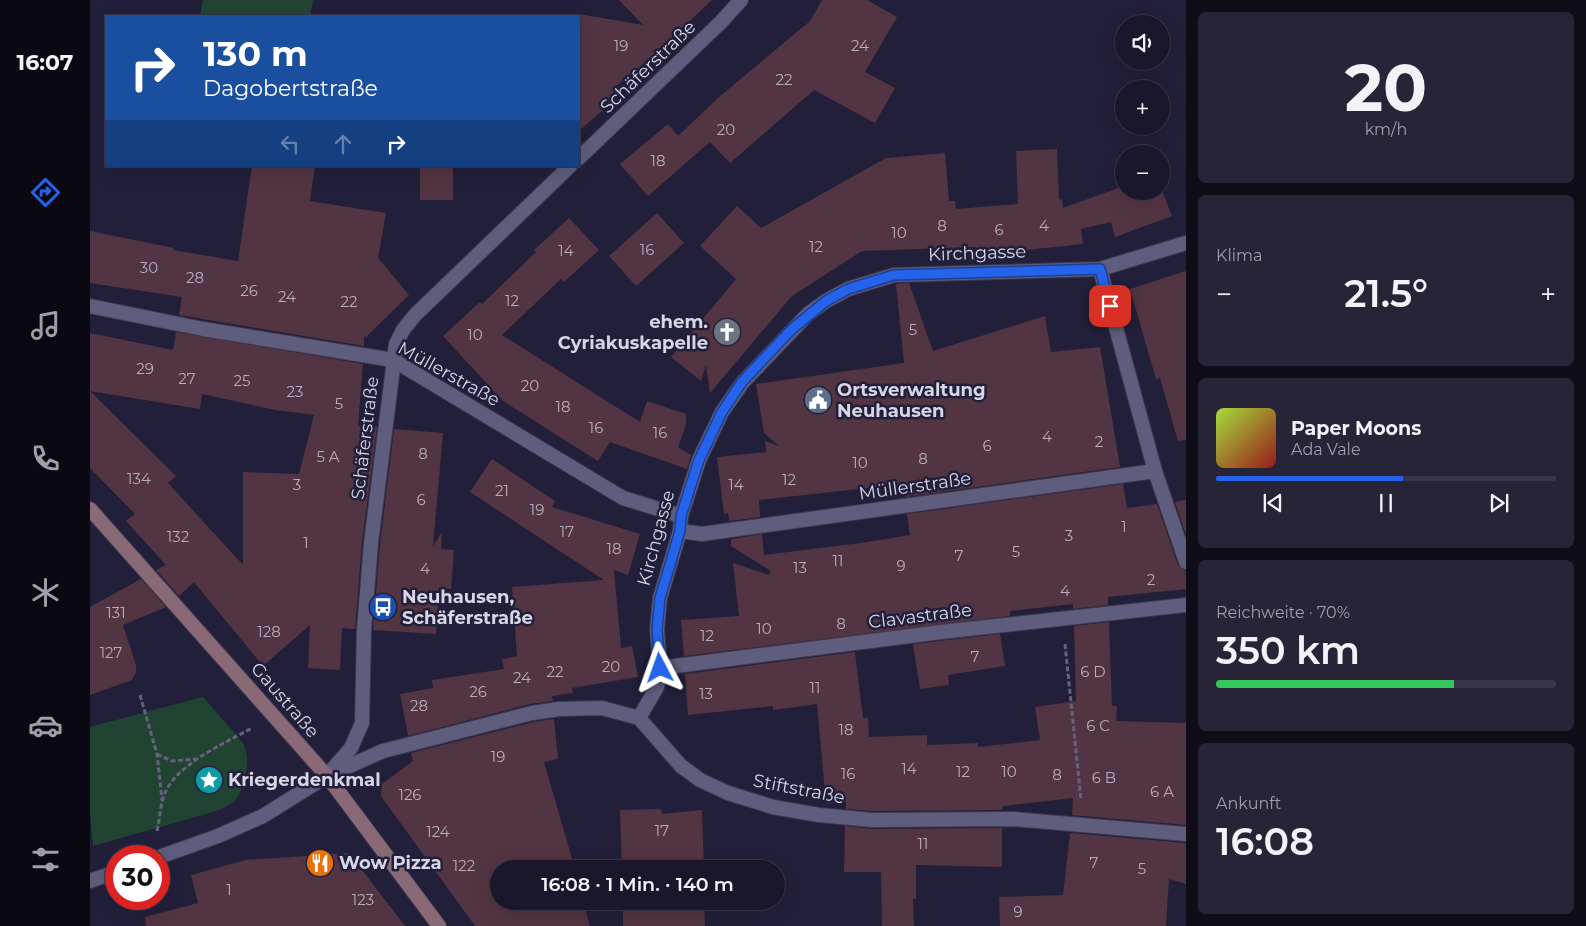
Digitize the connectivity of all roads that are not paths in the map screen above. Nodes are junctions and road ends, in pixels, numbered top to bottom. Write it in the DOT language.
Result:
graph roads {
  1 [pos="741,0"];
  2 [pos="580,157"];
  3 [pos="569,167"];
  4 [pos="1186,243"];
  5 [pos="1100,269"];
  6 [pos="90,306"];
  7 [pos="393,360"];
  8 [pos="1155,472"];
  9 [pos="90,509"];
  10 [pos="681,516"];
  11 [pos="680,531"];
  12 [pos="1186,562"];
  13 [pos="1186,605"];
  14 [pos="660,668"];
  15 [pos="640,718"];
  16 [pos="327,776"];
  17 [pos="1186,834"];
  18 [pos="170,853"];
  19 [pos="105,876"];
  20 [pos="90,881"];
  21 [pos="439,926"];
  1 -- 2 [label="street, Schäferstraße"];
  3 -- 7 [label="street, Schäferstraße"];
  4 -- 5 [label="street, Kirchgasse"];
  5 -- 8 [label="street"];
  5 -- 10 [label="street, Kirchgasse"];
  6 -- 7 [label="street, Müllerstraße"];
  7 -- 10 [label="street, Müllerstraße"];
  7 -- 16 [label="street, Schäferstraße"];
  8 -- 11 [label="street, Müllerstraße"];
  8 -- 12 [label="street"];
  9 -- 16 [label="main road, Gaustraße"];
  10 -- 11 [label="street, Kirchgasse"];
  11 -- 14 [label="street, Kirchgasse"];
  13 -- 14 [label="street, Clavastraße"];
  14 -- 15 [label="street, Kirchgasse"];
  15 -- 16 [label="street"];
  15 -- 17 [label="street, Stiftstraße"];
  16 -- 18 [label="street"];
  16 -- 21 [label="main road, Gaustraße"];
  19 -- 20 [label="street"];
}
